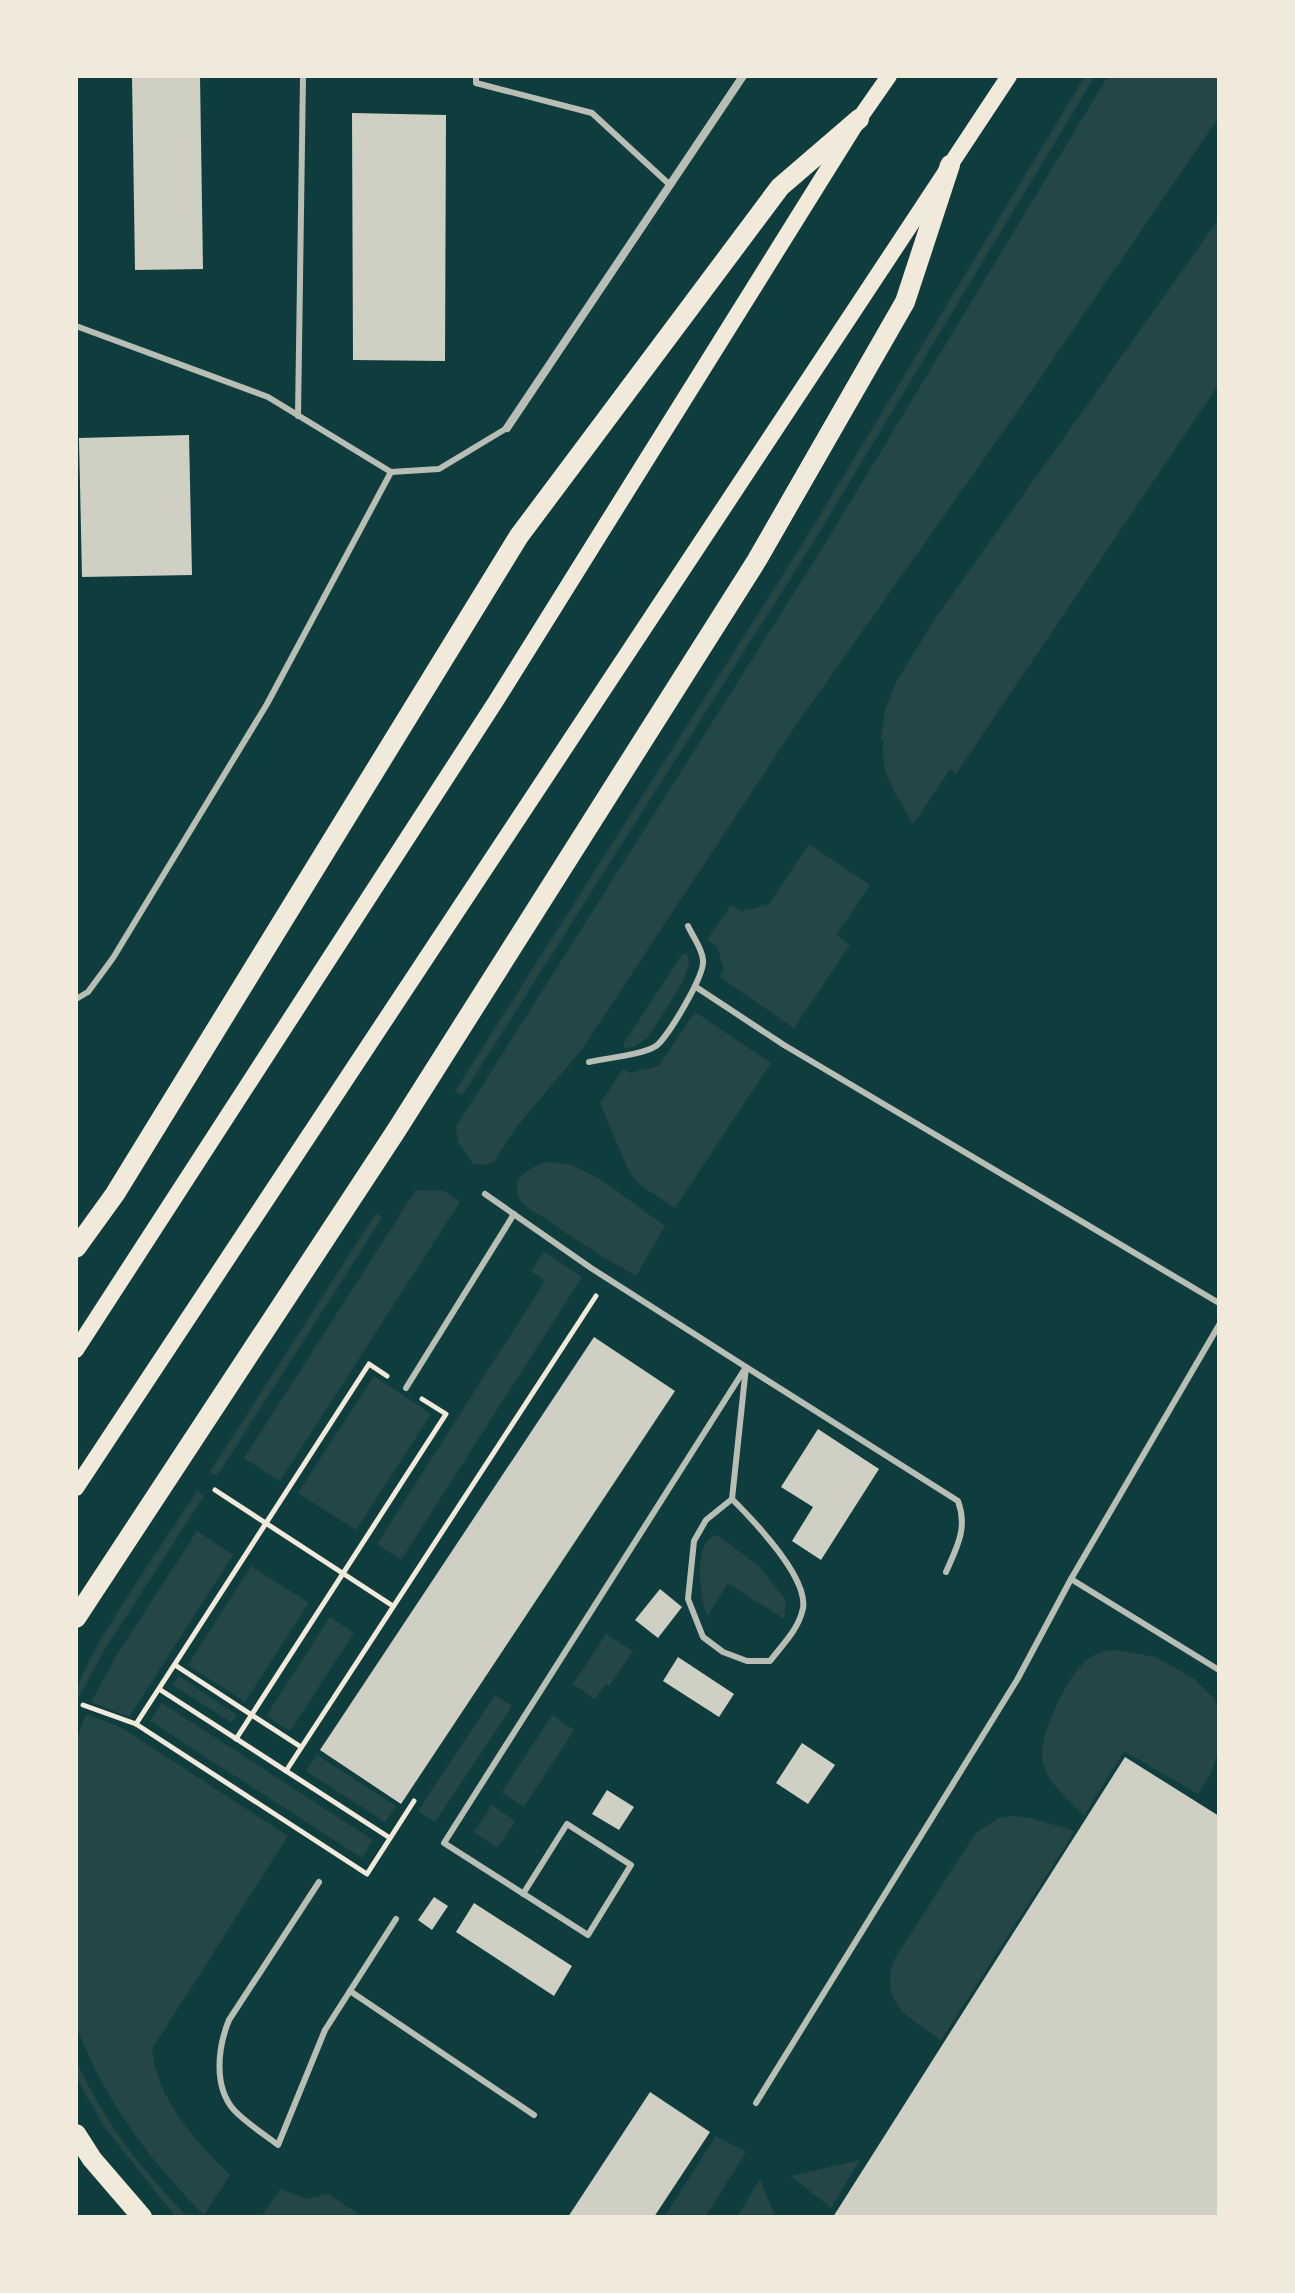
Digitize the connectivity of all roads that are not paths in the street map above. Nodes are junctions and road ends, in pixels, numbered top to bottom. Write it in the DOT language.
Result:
graph roads {
  1 [pos="303,76"];
  2 [pos="476,76"];
  3 [pos="743,76"];
  4 [pos="889,76"];
  5 [pos="1009,76"];
  6 [pos="859,119"];
  7 [pos="950,165"];
  8 [pos="670,185"];
  9 [pos="76,326"];
  10 [pos="298,416"];
  11 [pos="507,428"];
  12 [pos="391,472"];
  13 [pos="688,926"];
  14 [pos="696,987"];
  15 [pos="76,999"];
  16 [pos="589,1062"];
  17 [pos="485,1194"];
  18 [pos="514,1214"];
  19 [pos="76,1248"];
  20 [pos="1219,1303"];
  21 [pos="1219,1325"];
  22 [pos="76,1350"];
  23 [pos="746,1367"];
  24 [pos="406,1388"];
  25 [pos="76,1488"];
  26 [pos="732,1499"];
  27 [pos="946,1572"];
  28 [pos="1071,1579"];
  29 [pos="76,1618"];
  30 [pos="1219,1670"];
  31 [pos="319,1882"];
  32 [pos="523,1894"];
  33 [pos="396,1919"];
  34 [pos="350,1991"];
  35 [pos="756,2103"];
  36 [pos="534,2115"];
  37 [pos="76,2134"];
  38 [pos="142,2217"];
  1 -- 10 [label="lane"];
  2 -- 8 [label="lane"];
  3 -- 8 [label="street"];
  4 -- 6 [label="main road"];
  5 -- 7 [label="main road"];
  6 -- 19 [label="main road"];
  6 -- 22 [label="main road"];
  7 -- 25 [label="main road"];
  7 -- 29 [label="main road"];
  8 -- 11 [label="street"];
  9 -- 10 [label="lane"];
  10 -- 12 [label="lane"];
  11 -- 12 [label="lane"];
  12 -- 15 [label="lane"];
  13 -- 14 [label="lane"];
  14 -- 16 [label="lane"];
  14 -- 20 [label="lane"];
  17 -- 18 [label="lane"];
  18 -- 23 [label="lane"];
  18 -- 24 [label="lane"];
  21 -- 28 [label="lane"];
  23 -- 26 [label="lane"];
  23 -- 27 [label="lane"];
  23 -- 32 [label="lane"];
  26 -- 26 [label="lane"];
  28 -- 30 [label="lane"];
  28 -- 35 [label="lane"];
  31 -- 34 [label="lane"];
  32 -- 32 [label="lane"];
  33 -- 34 [label="lane"];
  34 -- 36 [label="lane"];
  37 -- 38 [label="main road"];
}
